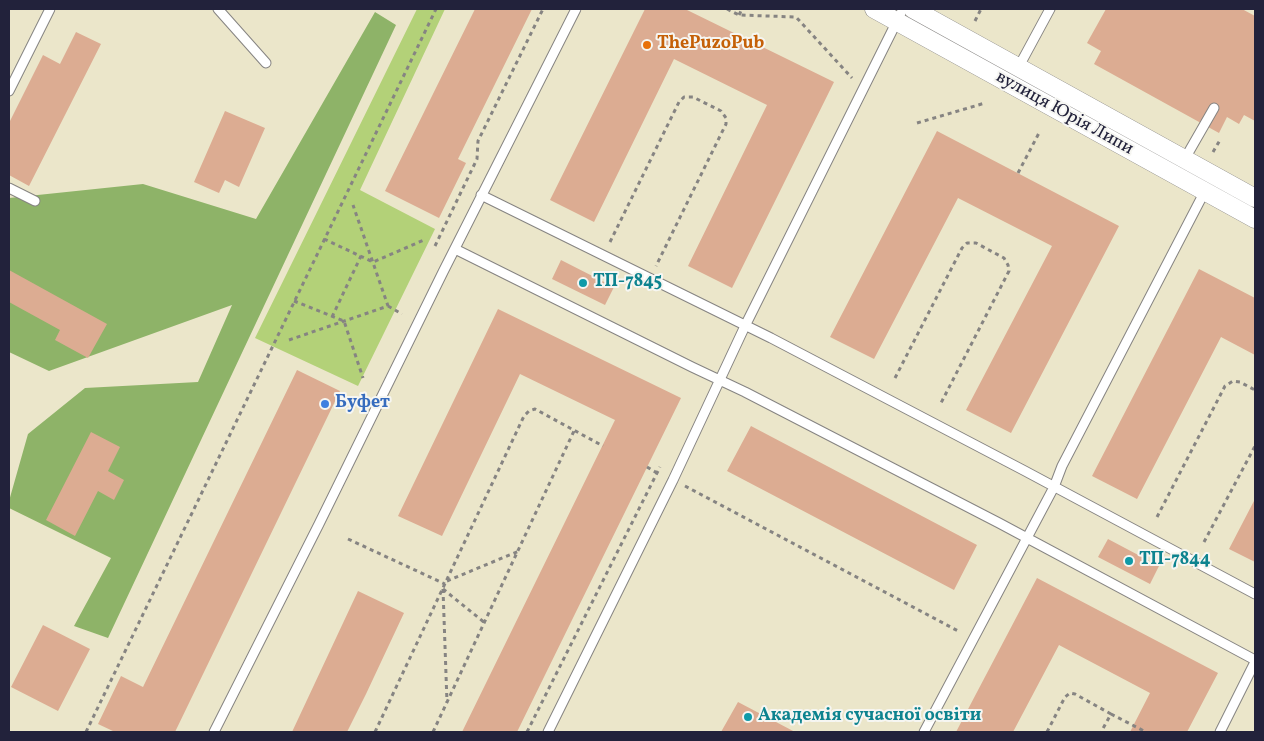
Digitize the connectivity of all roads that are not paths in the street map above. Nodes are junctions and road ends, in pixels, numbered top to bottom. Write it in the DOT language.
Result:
graph roads {
  1 [pos="50,9"];
  2 [pos="218,9"];
  3 [pos="576,9"];
  4 [pos="874,9"];
  5 [pos="913,9"];
  6 [pos="1050,9"];
  7 [pos="900,15"];
  8 [pos="266,63"];
  9 [pos="1019,68"];
  10 [pos="1010,84"];
  11 [pos="9,91"];
  12 [pos="1214,108"];
  13 [pos="1175,175"];
  14 [pos="1213,175"];
  15 [pos="9,188"];
  16 [pos="1204,191"];
  17 [pos="482,195"];
  18 [pos="1255,198"];
  19 [pos="35,201"];
  20 [pos="1254,215"];
  21 [pos="454,249"];
  22 [pos="745,326"];
  23 [pos="720,380"];
  24 [pos="1054,487"];
  25 [pos="1026,538"];
  26 [pos="1255,594"];
  27 [pos="1255,661"];
  28 [pos="214,732"];
  29 [pos="548,732"];
  30 [pos="924,732"];
  31 [pos="1220,732"];
  1 -- 11 [label="lane"];
  2 -- 8 [label="lane"];
  3 -- 17 [label="lane"];
  4 -- 7 [label="street, вулиця Юрія Липи"];
  5 -- 9 [label="street, вулиця Юрія Липи"];
  6 -- 9 [label="lane"];
  7 -- 10 [label="street, вулиця Юрія Липи"];
  7 -- 22 [label="lane"];
  9 -- 10 [label="lane"];
  9 -- 14 [label="street, вулиця Юрія Липи"];
  10 -- 13 [label="street, вулиця Юрія Липи"];
  12 -- 13 [label="lane"];
  13 -- 16 [label="street, вулиця Юрія Липи"];
  14 -- 16 [label="lane"];
  14 -- 18 [label="street, вулиця Юрія Липи"];
  15 -- 19 [label="lane"];
  16 -- 20 [label="street, вулиця Юрія Липи"];
  16 -- 24 [label="lane"];
  17 -- 21 [label="lane"];
  17 -- 22 [label="lane"];
  21 -- 23 [label="lane"];
  21 -- 28 [label="lane"];
  22 -- 23 [label="lane"];
  22 -- 24 [label="lane"];
  23 -- 25 [label="lane"];
  23 -- 29 [label="lane"];
  24 -- 25 [label="lane"];
  24 -- 26 [label="lane"];
  25 -- 27 [label="lane"];
  25 -- 30 [label="lane"];
  27 -- 31 [label="lane"];
}
